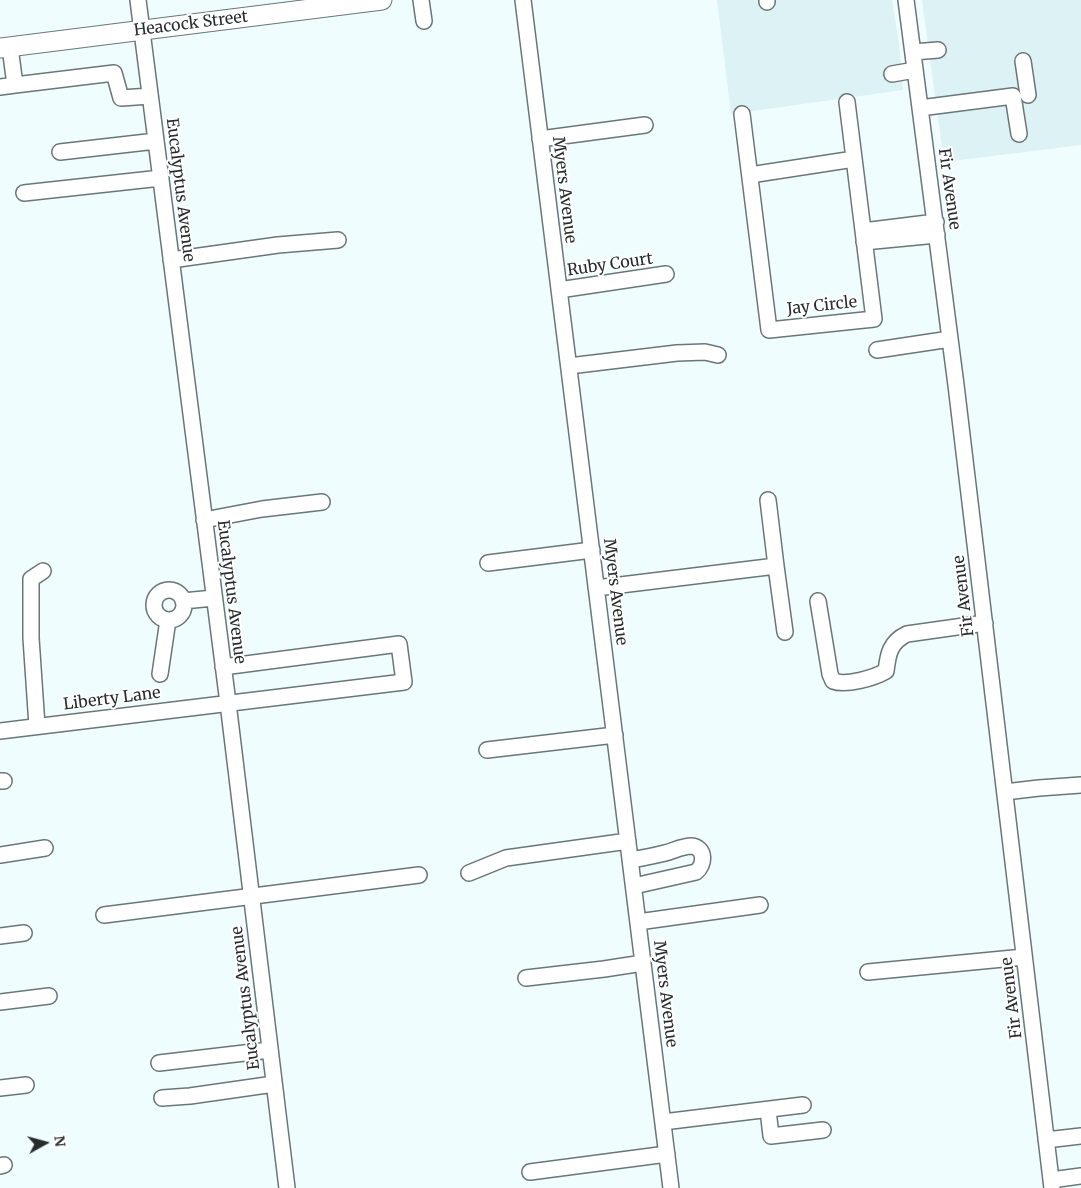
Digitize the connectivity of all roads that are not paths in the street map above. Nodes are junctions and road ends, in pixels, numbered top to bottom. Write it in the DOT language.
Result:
graph roads {
  1 [pos="138,0"];
  2 [pos="382,0"];
  3 [pos="421,0"];
  4 [pos="523,0"];
  5 [pos="906,0"];
  6 [pos="346,2"];
  7 [pos="424,21"];
  8 [pos="142,30"];
  9 [pos="5,47"];
  10 [pos="938,50"];
  11 [pos="913,52"];
  12 [pos="1022,61"];
  13 [pos="915,70"];
  14 [pos="892,74"];
  15 [pos="15,84"];
  16 [pos="0,87"];
  17 [pos="1028,95"];
  18 [pos="150,96"];
  19 [pos="847,102"];
  20 [pos="920,108"];
  21 [pos="742,114"];
  22 [pos="645,125"];
  23 [pos="1019,134"];
  24 [pos="540,139"];
  25 [pos="156,142"];
  26 [pos="60,152"];
  27 [pos="854,160"];
  28 [pos="750,176"];
  29 [pos="161,178"];
  30 [pos="24,193"];
  31 [pos="937,228"];
  32 [pos="864,236"];
  33 [pos="338,240"];
  34 [pos="171,260"];
  35 [pos="666,274"];
  36 [pos="559,290"];
  37 [pos="950,340"];
  38 [pos="877,350"];
  39 [pos="718,355"];
  40 [pos="569,366"];
  41 [pos="768,500"];
  42 [pos="322,502"];
  43 [pos="204,520"];
  44 [pos="592,550"];
  45 [pos="488,563"];
  46 [pos="776,566"];
  47 [pos="43,570"];
  48 [pos="596,588"];
  49 [pos="214,598"];
  50 [pos="818,600"];
  51 [pos="183,601"];
  52 [pos="168,620"];
  53 [pos="984,623"];
  54 [pos="785,632"];
  55 [pos="223,667"];
  56 [pos="160,674"];
  57 [pos="228,703"];
  58 [pos="37,726"];
  59 [pos="0,731"];
  60 [pos="615,735"];
  61 [pos="487,750"];
  62 [pos="1081,785"];
  63 [pos="1005,792"];
  64 [pos="628,841"];
  65 [pos="45,848"];
  66 [pos="0,855"];
  67 [pos="630,860"];
  68 [pos="469,873"];
  69 [pos="419,875"];
  70 [pos="634,886"];
  71 [pos="251,897"];
  72 [pos="760,905"];
  73 [pos="104,915"];
  74 [pos="638,922"];
  75 [pos="24,933"];
  76 [pos="0,936"];
  77 [pos="1024,956"];
  78 [pos="643,963"];
  79 [pos="868,972"];
  80 [pos="526,978"];
  81 [pos="49,996"];
  82 [pos="0,1002"];
  83 [pos="270,1050"];
  84 [pos="159,1063"];
  85 [pos="274,1084"];
  86 [pos="26,1085"];
  87 [pos="0,1088"];
  88 [pos="162,1098"];
  89 [pos="802,1105"];
  90 [pos="768,1110"];
  91 [pos="663,1122"];
  92 [pos="823,1130"];
  93 [pos="1081,1136"];
  94 [pos="1046,1140"];
  95 [pos="667,1154"];
  96 [pos="530,1172"];
  97 [pos="1081,1176"];
  98 [pos="1052,1184"];
  99 [pos="287,1188"];
  100 [pos="672,1188"];
  1 -- 8 [label="street, Eucalyptus Avenue"];
  2 -- 6 [label="main road, Heacock Street"];
  3 -- 7 [label="street"];
  4 -- 24 [label="street, Myers Avenue"];
  5 -- 11 [label="street, Fir Avenue"];
  6 -- 8 [label="main road, Heacock Street"];
  8 -- 9 [label="main road, Heacock Street"];
  8 -- 18 [label="street, Eucalyptus Avenue"];
  9 -- 15 [label="street"];
  10 -- 11 [label="street"];
  11 -- 13 [label="street, Fir Avenue"];
  12 -- 17 [label="street"];
  13 -- 14 [label="street"];
  13 -- 20 [label="street, Fir Avenue"];
  15 -- 16 [label="street"];
  15 -- 18 [label="street"];
  18 -- 25 [label="street, Eucalyptus Avenue"];
  19 -- 27 [label="street, Jay Circle"];
  20 -- 23 [label="street"];
  20 -- 31 [label="street, Fir Avenue"];
  21 -- 28 [label="street, Jay Circle"];
  22 -- 24 [label="street"];
  24 -- 36 [label="street, Myers Avenue"];
  25 -- 26 [label="street"];
  25 -- 29 [label="street, Eucalyptus Avenue"];
  27 -- 28 [label="street"];
  27 -- 32 [label="street, Jay Circle"];
  28 -- 32 [label="street, Jay Circle"];
  29 -- 30 [label="street"];
  29 -- 34 [label="street, Eucalyptus Avenue"];
  31 -- 32 [label="street"];
  31 -- 37 [label="street, Fir Avenue"];
  33 -- 34 [label="street"];
  34 -- 43 [label="street, Eucalyptus Avenue"];
  35 -- 36 [label="street, Ruby Court"];
  36 -- 40 [label="street, Myers Avenue"];
  37 -- 38 [label="street"];
  37 -- 53 [label="street, Fir Avenue"];
  39 -- 40 [label="street"];
  40 -- 44 [label="street, Myers Avenue"];
  41 -- 46 [label="street"];
  42 -- 43 [label="street"];
  43 -- 49 [label="street, Eucalyptus Avenue"];
  44 -- 45 [label="street"];
  44 -- 48 [label="street, Myers Avenue"];
  46 -- 48 [label="street"];
  46 -- 54 [label="street"];
  47 -- 58 [label="street"];
  48 -- 60 [label="street, Myers Avenue"];
  49 -- 51 [label="street"];
  49 -- 55 [label="street, Eucalyptus Avenue"];
  50 -- 53 [label="street"];
  51 -- 52 [label="street"];
  51 -- 52 [label="street"];
  52 -- 56 [label="street"];
  53 -- 63 [label="street, Fir Avenue"];
  55 -- 57 [label="street, Eucalyptus Avenue"];
  55 -- 57 [label="street, Liberty Lane"];
  57 -- 58 [label="street, Liberty Lane"];
  57 -- 71 [label="street, Eucalyptus Avenue"];
  58 -- 59 [label="street, Liberty Lane"];
  60 -- 61 [label="street"];
  60 -- 64 [label="street, Myers Avenue"];
  62 -- 63 [label="street"];
  63 -- 77 [label="street, Fir Avenue"];
  64 -- 67 [label="street, Myers Avenue"];
  64 -- 68 [label="street"];
  65 -- 66 [label="street"];
  67 -- 70 [label="street, Myers Avenue"];
  67 -- 70 [label="street"];
  69 -- 71 [label="street"];
  70 -- 74 [label="street, Myers Avenue"];
  71 -- 73 [label="street"];
  71 -- 83 [label="street, Eucalyptus Avenue"];
  72 -- 74 [label="street"];
  74 -- 78 [label="street, Myers Avenue"];
  75 -- 76 [label="street"];
  77 -- 79 [label="street"];
  77 -- 94 [label="street, Fir Avenue"];
  78 -- 80 [label="street"];
  78 -- 91 [label="street, Myers Avenue"];
  81 -- 82 [label="street"];
  83 -- 84 [label="street"];
  83 -- 85 [label="street, Eucalyptus Avenue"];
  85 -- 88 [label="street"];
  85 -- 99 [label="street, Eucalyptus Avenue"];
  86 -- 87 [label="street"];
  89 -- 90 [label="street"];
  90 -- 91 [label="street"];
  90 -- 92 [label="street"];
  91 -- 95 [label="street, Myers Avenue"];
  93 -- 94 [label="street"];
  94 -- 98 [label="street, Fir Avenue"];
  95 -- 96 [label="street"];
  95 -- 100 [label="street, Myers Avenue"];
  97 -- 98 [label="street"];
}
